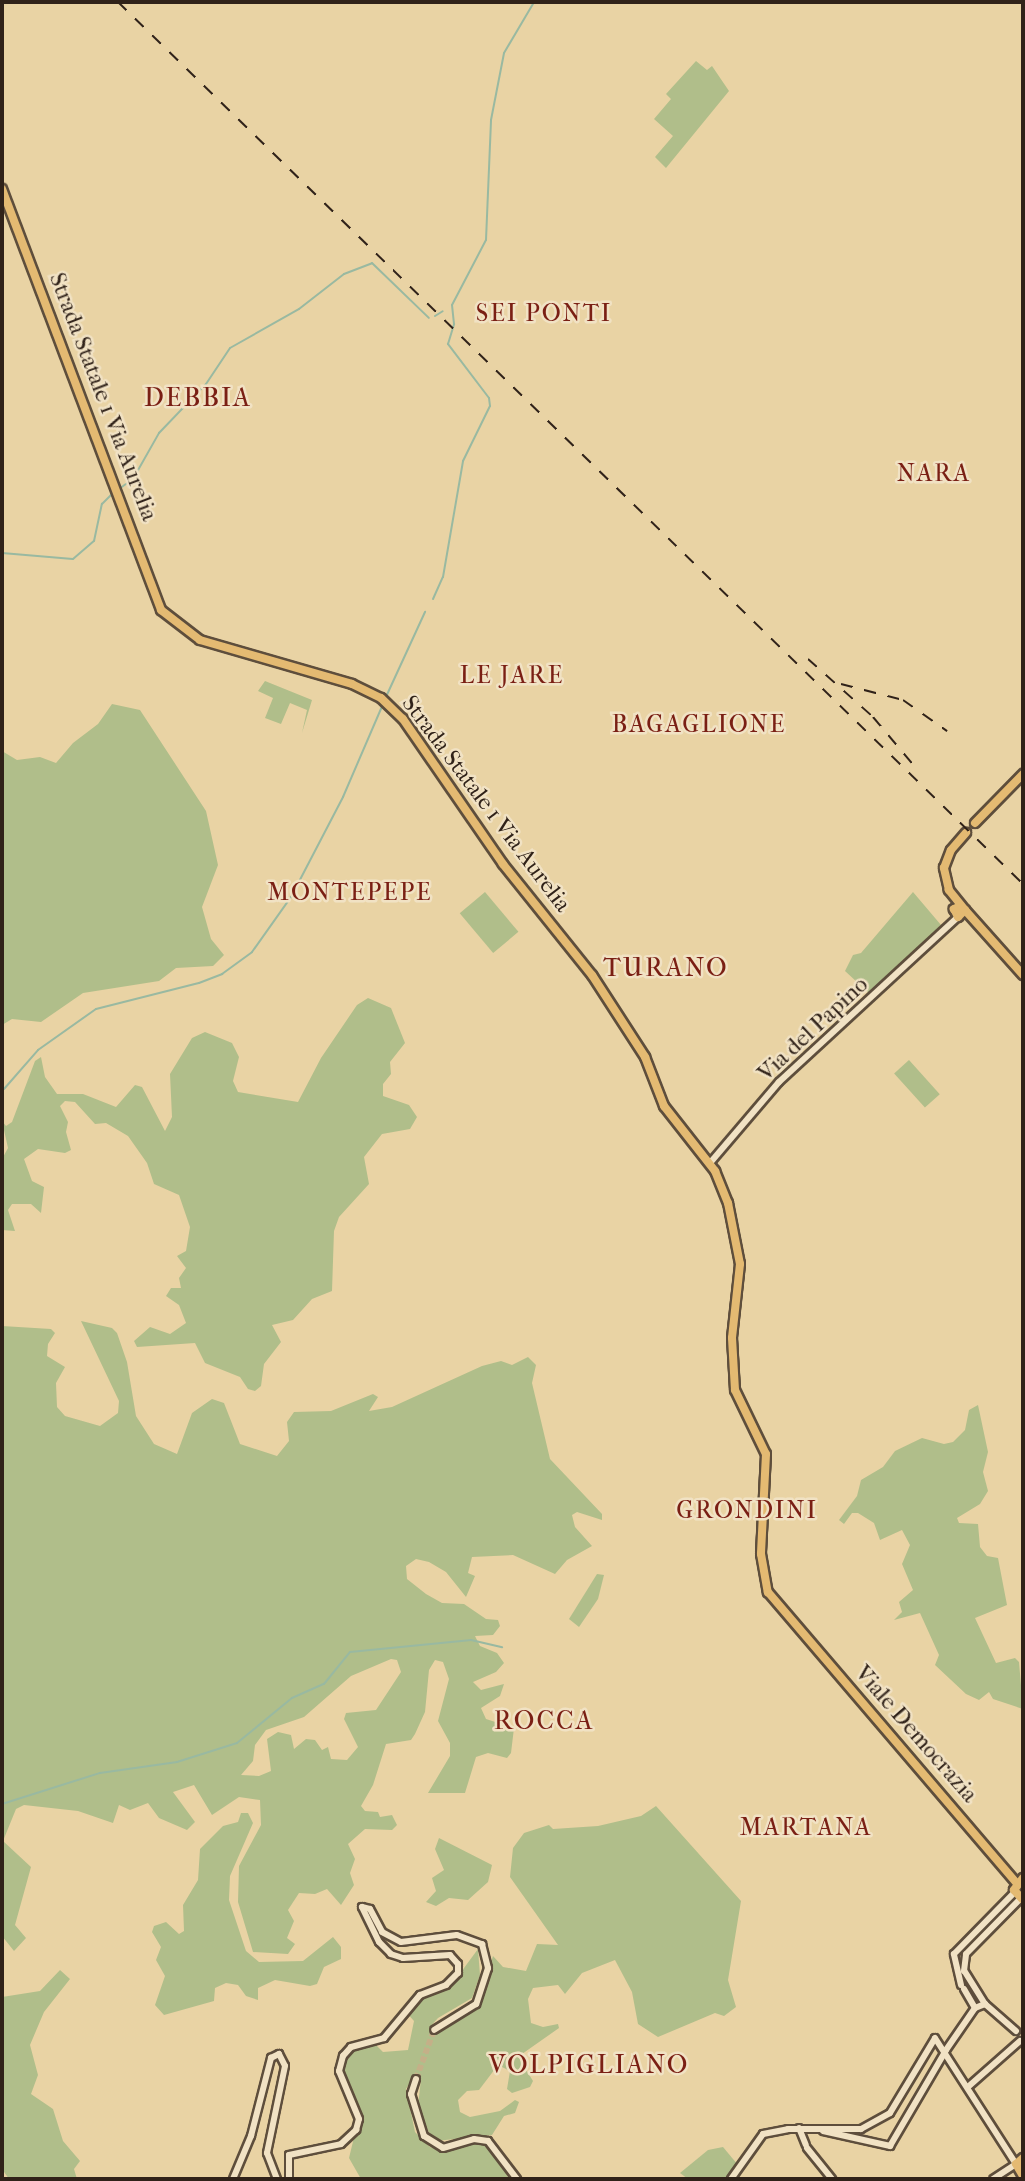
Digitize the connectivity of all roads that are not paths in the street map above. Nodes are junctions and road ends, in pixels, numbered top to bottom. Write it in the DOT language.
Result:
graph roads {
  1 [pos="2,189"];
  2 [pos="1023,774"];
  3 [pos="975,823"];
  4 [pos="965,833"];
  5 [pos="959,911"];
  6 [pos="1023,975"];
  7 [pos="710,1164"];
  8 [pos="733,1320"];
  9 [pos="1019,1878"];
  10 [pos="1019,1897"];
  11 [pos="965,1985"];
  12 [pos="985,2004"];
  13 [pos="975,2008"];
  14 [pos="1023,2027"];
  15 [pos="434,2030"];
  16 [pos="1016,2031"];
  17 [pos="1021,2041"];
  18 [pos="946,2050"];
  19 [pos="416,2079"];
  20 [pos="969,2086"];
  21 [pos="799,2128"];
  22 [pos="814,2129"];
  23 [pos="1021,2168"];
  24 [pos="233,2179"];
  25 [pos="277,2179"];
  26 [pos="289,2179"];
  27 [pos="517,2179"];
  28 [pos="730,2179"];
  29 [pos="831,2179"];
  30 [pos="993,2179"];
  1 -- 7 [label="main road, Strada Statale 1 Via Aurelia"];
  2 -- 3 [label="main road"];
  4 -- 5 [label="main road"];
  5 -- 6 [label="main road"];
  5 -- 7 [label="street, Via del Papino"];
  7 -- 8 [label="main road, Strada Statale 1 Via Aurelia"];
  8 -- 9 [label="main road, Viale Democrazia"];
  9 -- 10 [label="main road"];
  10 -- 11 [label="street"];
  10 -- 11 [label="street"];
  11 -- 12 [label="street"];
  11 -- 13 [label="street"];
  12 -- 13 [label="street"];
  12 -- 16 [label="street"];
  13 -- 18 [label="street"];
  14 -- 16 [label="street"];
  15 -- 26 [label="street"];
  16 -- 17 [label="street"];
  17 -- 20 [label="street"];
  18 -- 20 [label="street"];
  18 -- 22 [label="street"];
  18 -- 22 [label="street"];
  19 -- 27 [label="street"];
  20 -- 23 [label="street"];
  21 -- 22 [label="street"];
  21 -- 28 [label="street"];
  21 -- 29 [label="street"];
  23 -- 30 [label="street"];
  24 -- 25 [label="street"];
}
